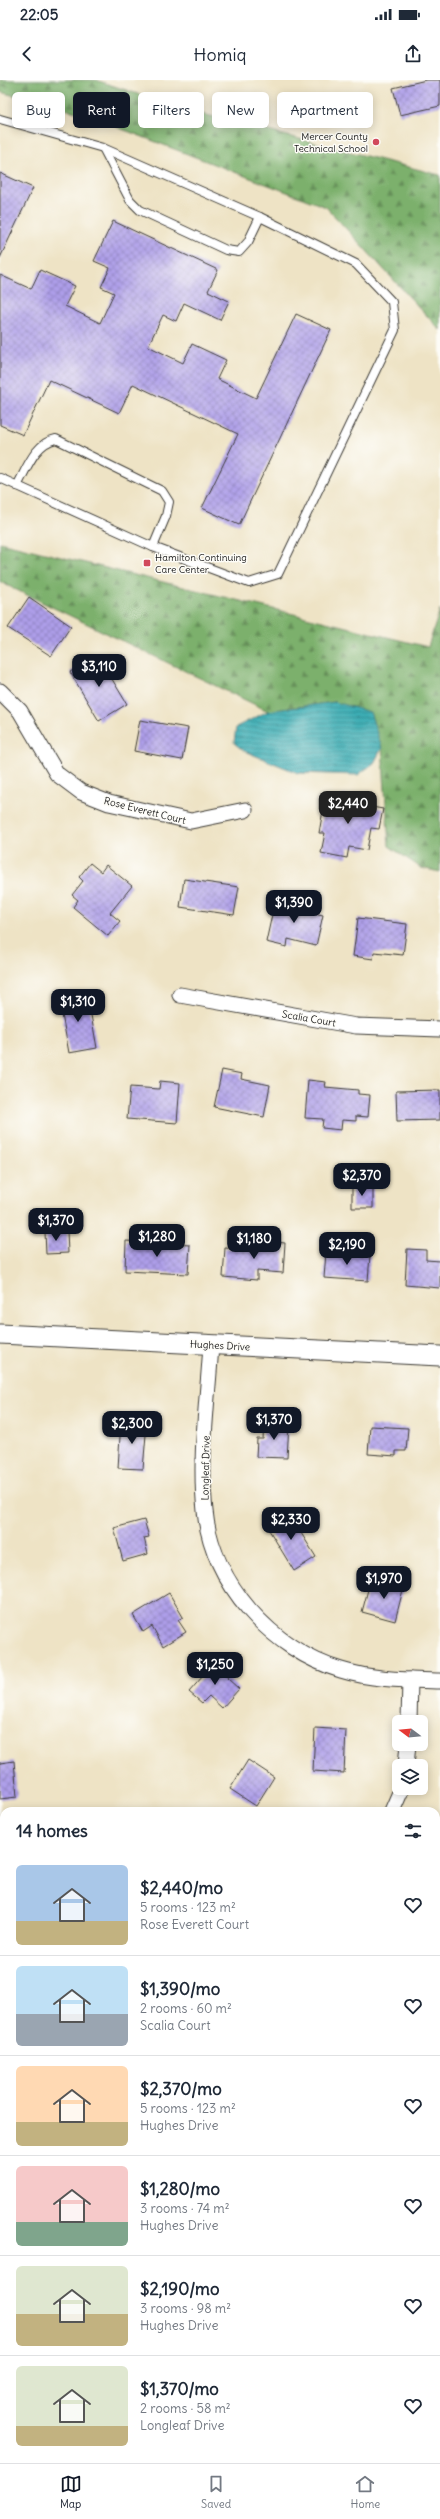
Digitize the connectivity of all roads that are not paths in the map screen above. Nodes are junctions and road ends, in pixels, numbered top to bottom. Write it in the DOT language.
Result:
graph roads {
  1 [pos="0,119"];
  2 [pos="103,148"];
  3 [pos="260,217"];
  4 [pos="0,478"];
  5 [pos="18,486"];
  6 [pos="152,547"];
  7 [pos="0,691"];
  8 [pos="245,810"];
  9 [pos="180,995"];
  10 [pos="440,1029"];
  11 [pos="0,1334"];
  12 [pos="211,1344"];
  13 [pos="440,1356"];
  14 [pos="410,1680"];
  15 [pos="440,1682"];
  16 [pos="408,1715"];
  17 [pos="399,1795"];
  18 [pos="394,1807"];
  1 -- 2 [label="lane"];
  2 -- 3 [label="lane"];
  2 -- 3 [label="lane"];
  3 -- 6 [label="lane"];
  4 -- 5 [label="lane"];
  5 -- 6 [label="lane"];
  5 -- 6 [label="lane"];
  7 -- 8 [label="street, Rose Everett Court"];
  9 -- 10 [label="street, Scalia Court"];
  11 -- 12 [label="street, Hughes Drive"];
  12 -- 13 [label="street, Hughes Drive"];
  12 -- 14 [label="street, Longleaf Drive"];
  14 -- 15 [label="street, Longleaf Drive"];
  14 -- 16 [label="street"];
  17 -- 18 [label="street"];
}
